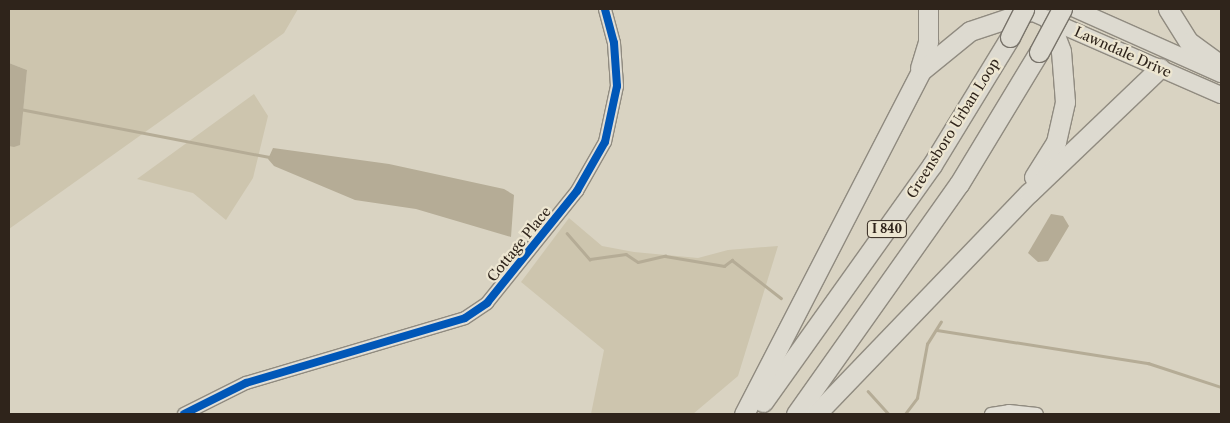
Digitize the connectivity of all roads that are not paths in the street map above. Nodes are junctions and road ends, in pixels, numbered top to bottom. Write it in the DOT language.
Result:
graph roads {
  1 [pos="605,9"];
  2 [pos="928,9"];
  3 [pos="1075,9"];
  4 [pos="1168,9"];
  5 [pos="1039,11"];
  6 [pos="1221,65"];
  7 [pos="1160,68"];
  8 [pos="1221,74"];
  9 [pos="915,81"];
  10 [pos="1221,95"];
  11 [pos="1029,193"];
  12 [pos="184,414"];
  13 [pos="744,414"];
  14 [pos="754,414"];
  15 [pos="796,414"];
  16 [pos="816,414"];
  17 [pos="992,414"];
  18 [pos="1037,414"];
  1 -- 12 [label="street, Cottage Place"];
  2 -- 9 [label="highway"];
  3 -- 8 [label="main road, Lawndale Drive"];
  4 -- 6 [label="highway"];
  5 -- 7 [label="main road, Lawndale Drive"];
  5 -- 9 [label="highway"];
  5 -- 11 [label="highway"];
  5 -- 14 [label="highway, Greensboro Urban Loop / I 840, bridge"];
  5 -- 15 [label="highway, I 840, bridge"];
  7 -- 10 [label="main road, Lawndale Drive"];
  7 -- 11 [label="highway"];
  9 -- 13 [label="highway"];
  11 -- 16 [label="highway"];
  17 -- 18 [label="street"];
}
